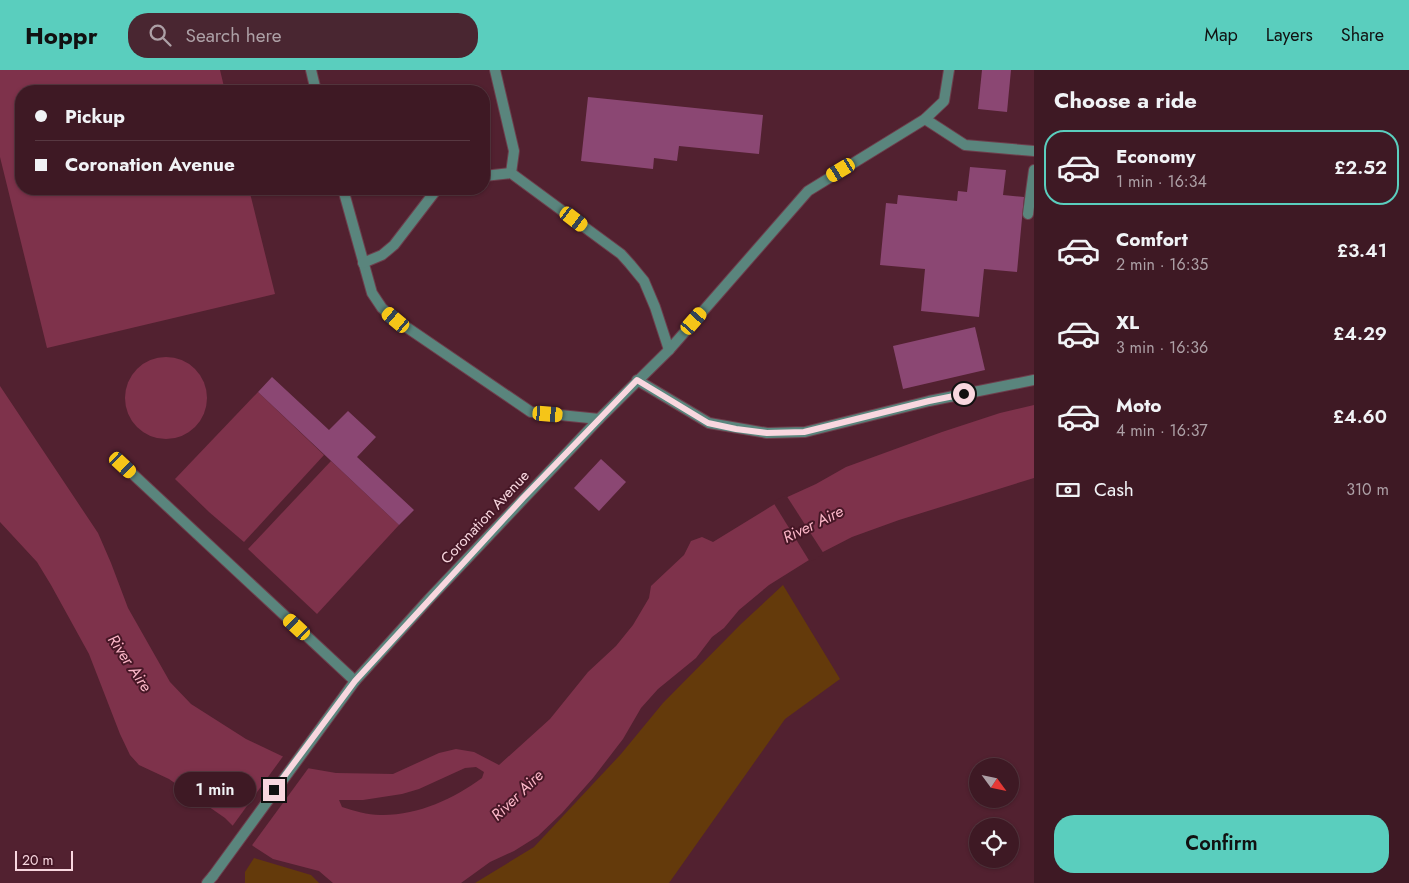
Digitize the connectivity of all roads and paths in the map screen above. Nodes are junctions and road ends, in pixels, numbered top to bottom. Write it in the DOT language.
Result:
graph roads {
  1 [pos="310,70"];
  2 [pos="495,70"];
  3 [pos="949,70"];
  4 [pos="314,85"];
  5 [pos="925,119"];
  6 [pos="1034,151"];
  7 [pos="1034,170"];
  8 [pos="511,173"];
  9 [pos="490,175"];
  10 [pos="345,195"];
  11 [pos="432,195"];
  12 [pos="1028,214"];
  13 [pos="363,263"];
  14 [pos="669,350"];
  15 [pos="637,380"];
  16 [pos="1034,380"];
  17 [pos="599,419"];
  18 [pos="123,465"];
  19 [pos="355,681"];
  20 [pos="210,879"];
  1 -- 4 [label="lane"];
  2 -- 8 [label="lane"];
  3 -- 5 [label="lane, Coronation Avenue"];
  5 -- 6 [label="lane"];
  5 -- 14 [label="lane, Coronation Avenue"];
  7 -- 12 [label="lane"];
  8 -- 9 [label="lane"];
  8 -- 14 [label="lane"];
  10 -- 13 [label="lane"];
  11 -- 13 [label="lane"];
  13 -- 17 [label="lane"];
  14 -- 15 [label="lane, Coronation Avenue"];
  15 -- 16 [label="lane"];
  15 -- 17 [label="lane, Coronation Avenue"];
  17 -- 19 [label="lane, Coronation Avenue"];
  18 -- 19 [label="lane"];
  19 -- 20 [label="lane, Coronation Avenue"];
}
